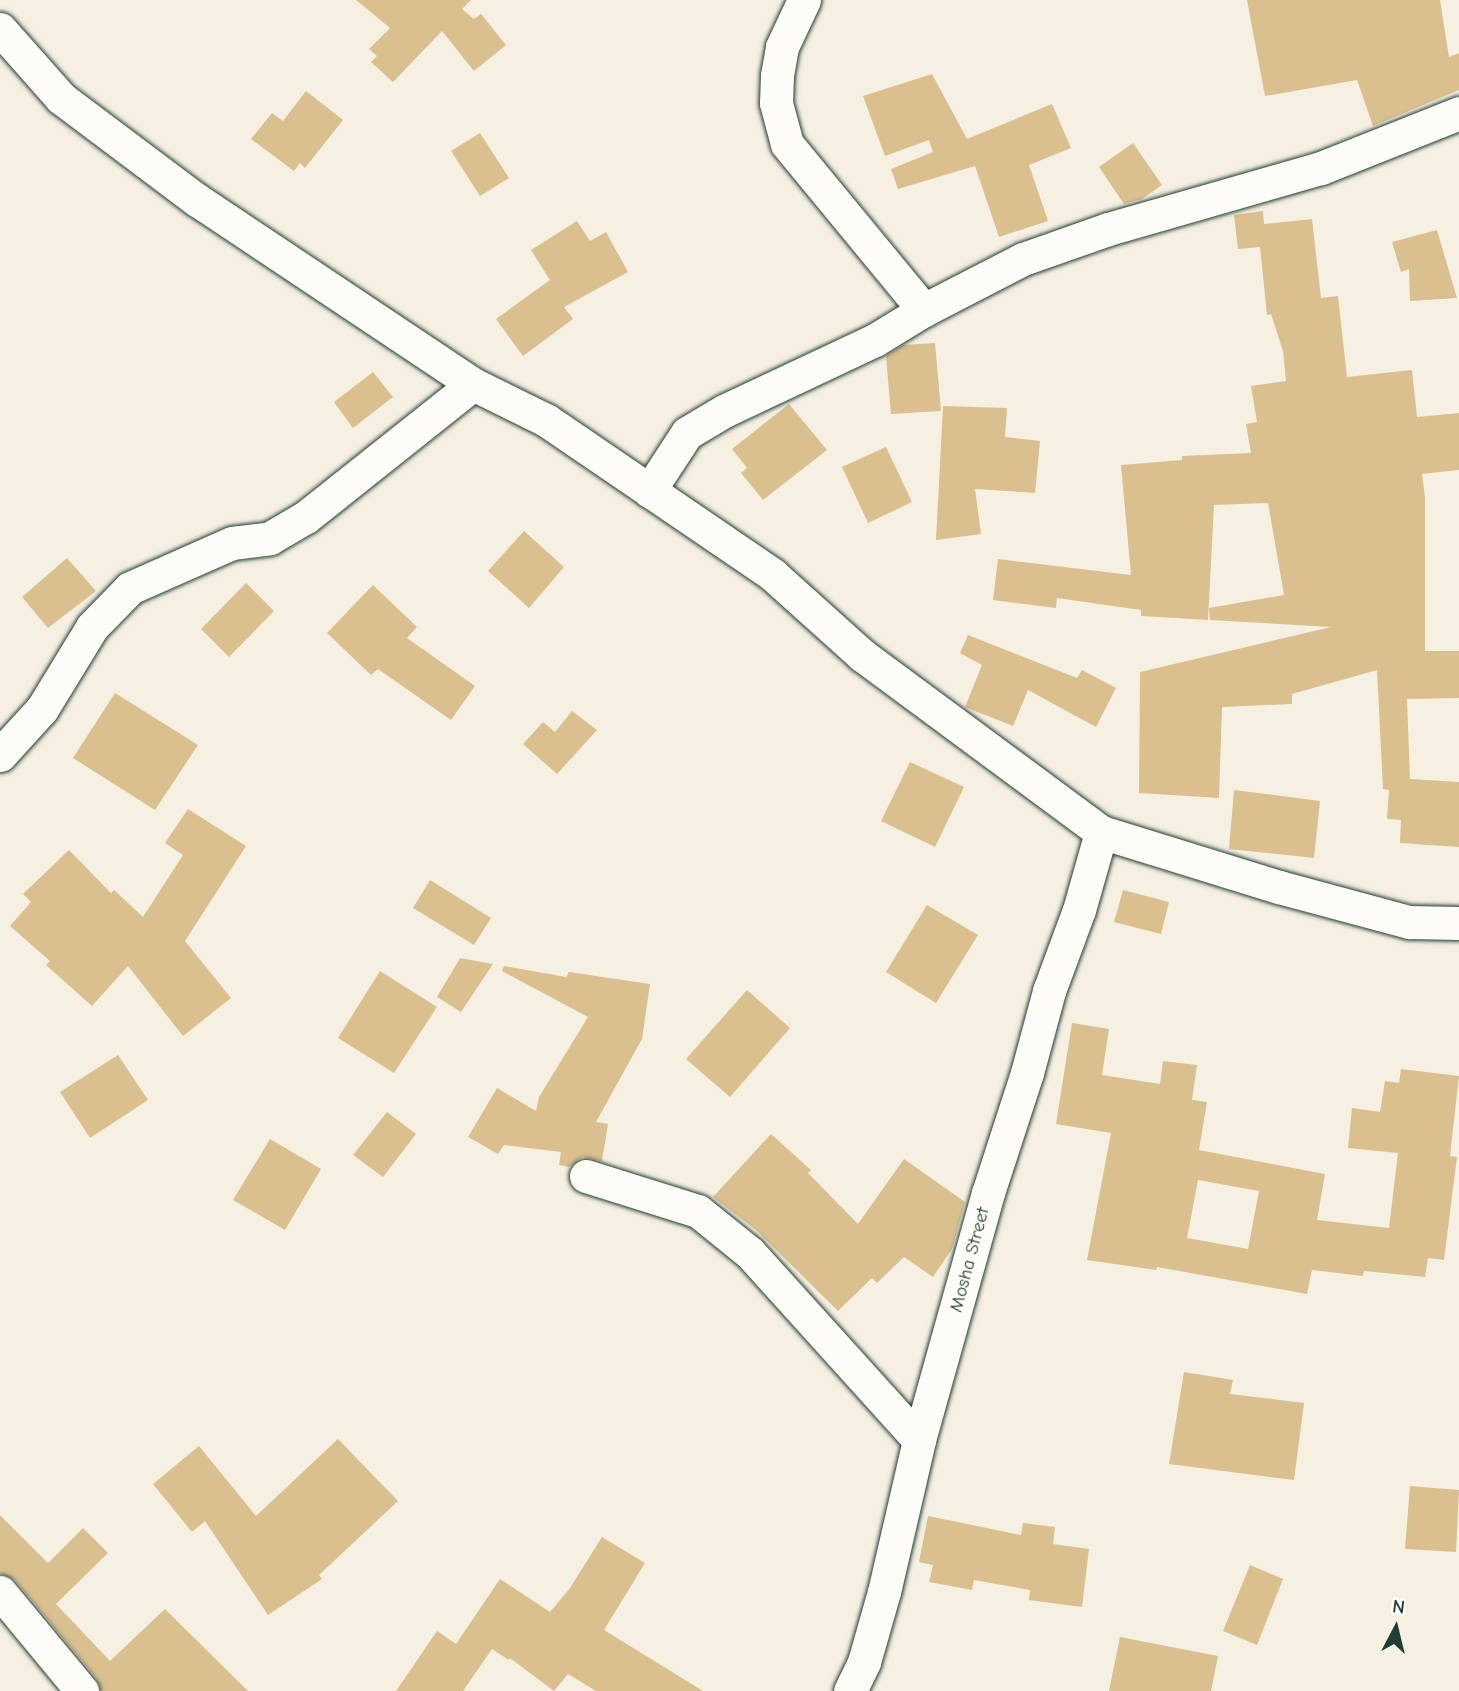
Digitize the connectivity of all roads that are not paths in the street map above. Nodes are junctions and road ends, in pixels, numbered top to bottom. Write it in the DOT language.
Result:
graph roads {
  1 [pos="804,0"];
  2 [pos="0,29"];
  3 [pos="1459,113"];
  4 [pos="924,310"];
  5 [pos="473,384"];
  6 [pos="649,491"];
  7 [pos="0,755"];
  8 [pos="1101,832"];
  9 [pos="1459,923"];
  10 [pos="586,1176"];
  11 [pos="919,1440"];
  12 [pos="0,1592"];
  13 [pos="82,1691"];
  14 [pos="850,1691"];
  1 -- 4 [label="street"];
  2 -- 5 [label="street"];
  3 -- 4 [label="street"];
  4 -- 6 [label="street"];
  5 -- 6 [label="street"];
  5 -- 7 [label="street"];
  6 -- 8 [label="street"];
  8 -- 9 [label="street"];
  8 -- 11 [label="street, Mosha Street"];
  10 -- 11 [label="street"];
  11 -- 14 [label="street, Mosha Street"];
  12 -- 13 [label="street"];
}
